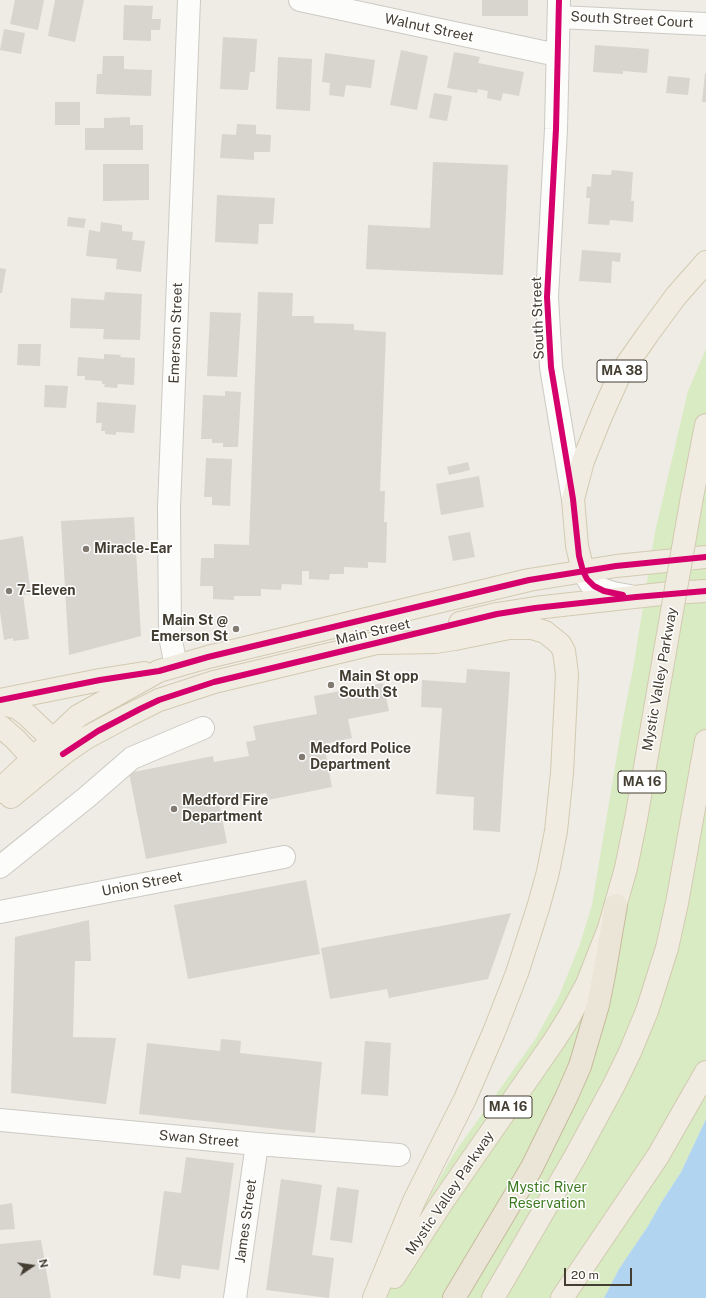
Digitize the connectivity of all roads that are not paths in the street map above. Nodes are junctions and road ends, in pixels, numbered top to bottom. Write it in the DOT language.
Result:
graph roads {
  1 [pos="189,0"];
  2 [pos="304,0"];
  3 [pos="559,8"];
  4 [pos="706,24"];
  5 [pos="557,55"];
  6 [pos="706,262"];
  7 [pos="706,425"];
  8 [pos="573,499"];
  9 [pos="706,557"];
  10 [pos="583,571"];
  11 [pos="706,591"];
  12 [pos="636,597"];
  13 [pos="380,643"];
  14 [pos="167,669"];
  15 [pos="0,700"];
  16 [pos="0,704"];
  17 [pos="0,726"];
  18 [pos="203,728"];
  19 [pos="706,741"];
  20 [pos="58,747"];
  21 [pos="39,764"];
  22 [pos="0,792"];
  23 [pos="0,804"];
  24 [pos="284,857"];
  25 [pos="0,866"];
  26 [pos="616,905"];
  27 [pos="0,912"];
  28 [pos="706,1072"];
  29 [pos="0,1120"];
  30 [pos="257,1144"];
  31 [pos="399,1155"];
  32 [pos="235,1298"];
  33 [pos="374,1298"];
  34 [pos="381,1298"];
  35 [pos="454,1298"];
  36 [pos="493,1298"];
  37 [pos="562,1298"];
  1 -- 14 [label="street, Emerson Street"];
  2 -- 5 [label="street, Walnut Street"];
  3 -- 4 [label="street, South Street Court"];
  3 -- 5 [label="street, South Street"];
  5 -- 8 [label="street, South Street"];
  6 -- 8 [label="main road, MA 38"];
  7 -- 26 [label="main road, Mystic Valley Parkway / MA 16, bridge"];
  8 -- 10 [label="main road, South Street"];
  9 -- 10 [label="main road, Main Street"];
  10 -- 12 [label="street, South Street"];
  10 -- 14 [label="main road, Main Street"];
  11 -- 12 [label="main road, Main Street"];
  12 -- 13 [label="main road, Main Street"];
  13 -- 20 [label="main road, Main Street"];
  13 -- 33 [label="main road"];
  14 -- 15 [label="main road"];
  14 -- 20 [label="main road, Main Street"];
  16 -- 20 [label="main road"];
  17 -- 21 [label="main road"];
  18 -- 25 [label="street"];
  19 -- 36 [label="main road"];
  20 -- 21 [label="main road"];
  21 -- 22 [label="main road"];
  21 -- 23 [label="main road"];
  24 -- 27 [label="street, Union Street"];
  26 -- 34 [label="main road, Mystic Valley Parkway / MA 16"];
  26 -- 35 [label="highway"];
  28 -- 37 [label="main road"];
  29 -- 30 [label="street, Swan Street"];
  30 -- 31 [label="street, Swan Street"];
  30 -- 32 [label="street, James Street"];
}
